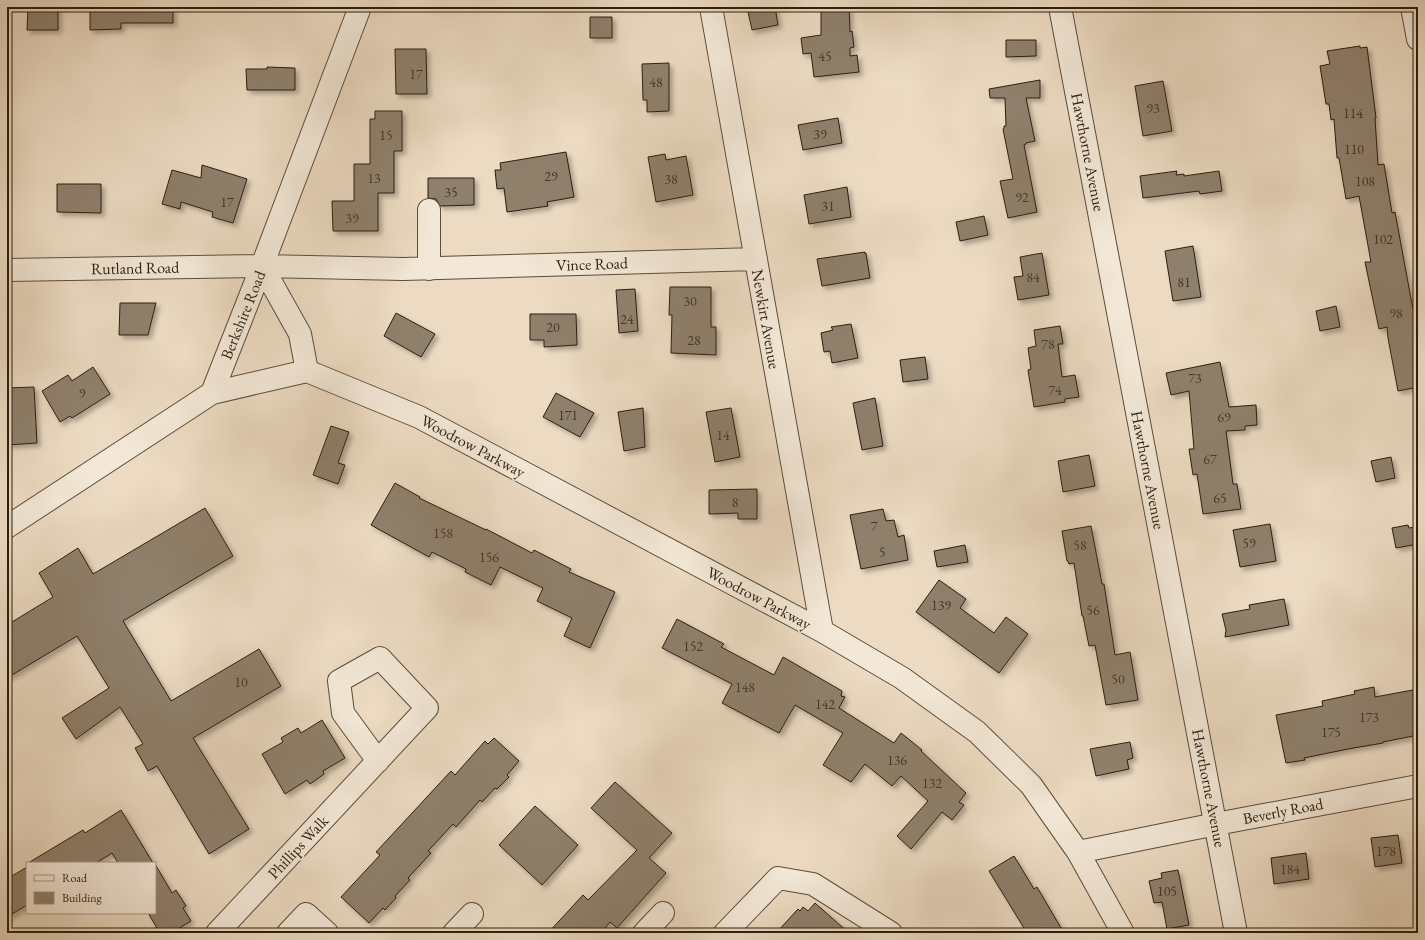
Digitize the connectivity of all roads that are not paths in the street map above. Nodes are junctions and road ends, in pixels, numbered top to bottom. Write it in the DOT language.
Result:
graph roads {
  1 [pos="360,7"];
  2 [pos="711,7"];
  3 [pos="1060,7"];
  4 [pos="1412,7"];
  5 [pos="1418,39"];
  6 [pos="429,210"];
  7 [pos="756,259"];
  8 [pos="262,266"];
  9 [pos="429,269"];
  10 [pos="7,270"];
  11 [pos="307,371"];
  12 [pos="212,393"];
  13 [pos="7,527"];
  14 [pos="822,631"];
  15 [pos="378,761"];
  16 [pos="1418,786"];
  17 [pos="1216,824"];
  18 [pos="1078,852"];
  19 [pos="664,913"];
  20 [pos="472,914"];
  21 [pos="217,933"];
  22 [pos="288,933"];
  23 [pos="327,933"];
  24 [pos="454,933"];
  25 [pos="644,933"];
  26 [pos="725,933"];
  27 [pos="890,933"];
  28 [pos="1123,933"];
  29 [pos="1236,933"];
  1 -- 8 [label="street, Berkshire Road"];
  2 -- 7 [label="street, Newkirt Avenue"];
  3 -- 17 [label="street, Hawthorne Avenue"];
  4 -- 5 [label="street"];
  6 -- 9 [label="street"];
  7 -- 9 [label="street, Vince Road"];
  7 -- 14 [label="street, Newkirt Avenue"];
  8 -- 9 [label="street, Vince Road"];
  8 -- 10 [label="street, Rutland Road"];
  8 -- 11 [label="street"];
  8 -- 12 [label="street, Berkshire Road"];
  11 -- 12 [label="street"];
  11 -- 14 [label="street, Woodrow Parkway"];
  12 -- 13 [label="street"];
  14 -- 18 [label="street, Woodrow Parkway"];
  15 -- 15 [label="street, Phillips Walk"];
  15 -- 21 [label="street, Phillips Walk"];
  16 -- 17 [label="street, Beverly Road"];
  17 -- 18 [label="street, Beverly Road"];
  17 -- 29 [label="street, Hawthorne Avenue"];
  18 -- 28 [label="street, Woodrow Parkway"];
  19 -- 25 [label="street"];
  20 -- 24 [label="street"];
  22 -- 23 [label="street"];
  26 -- 27 [label="street"];
}
